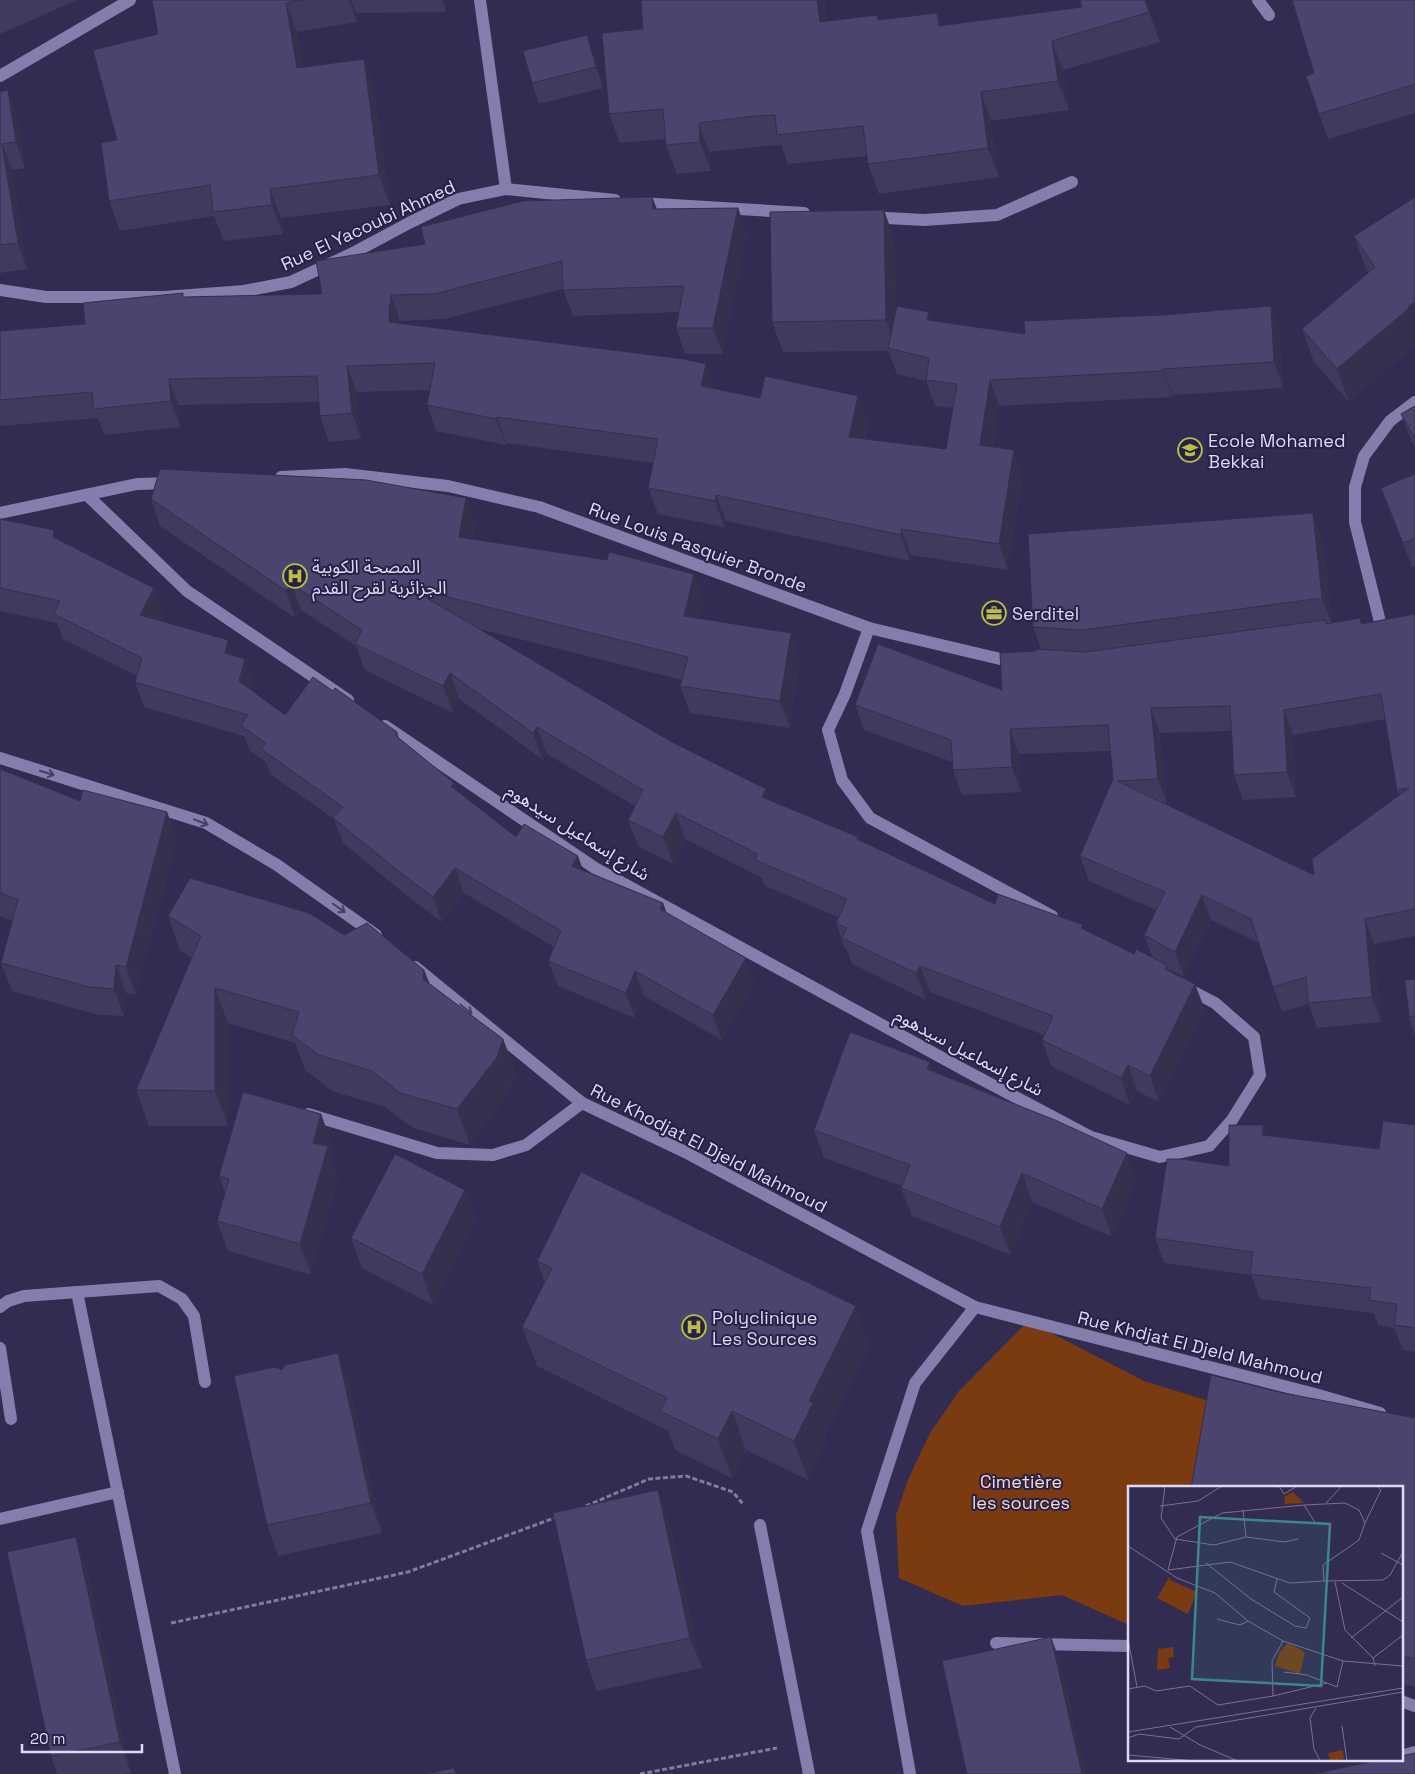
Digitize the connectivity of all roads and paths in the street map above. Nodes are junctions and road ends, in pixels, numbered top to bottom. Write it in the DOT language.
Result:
graph roads {
  1 [pos="130,0"];
  2 [pos="480,0"];
  3 [pos="1258,0"];
  4 [pos="1269,15"];
  5 [pos="0,76"];
  6 [pos="1072,182"];
  7 [pos="506,189"];
  8 [pos="815,214"];
  9 [pos="855,216"];
  10 [pos="0,290"];
  11 [pos="1415,402"];
  12 [pos="266,478"];
  13 [pos="186,482"];
  14 [pos="88,496"];
  15 [pos="0,513"];
  16 [pos="869,628"];
  17 [pos="1415,630"];
  18 [pos="1033,664"];
  19 [pos="358,707"];
  20 [pos="374,718"];
  21 [pos="0,758"];
  22 [pos="1060,920"];
  23 [pos="385,942"];
  24 [pos="408,961"];
  25 [pos="1172,980"];
  26 [pos="582,1103"];
  27 [pos="297,1110"];
  28 [pos="77,1292"];
  29 [pos="0,1307"];
  30 [pos="975,1308"];
  31 [pos="0,1348"];
  32 [pos="205,1382"];
  33 [pos="1388,1416"];
  34 [pos="12,1419"];
  35 [pos="118,1492"];
  36 [pos="580,1509"];
  37 [pos="561,1516"];
  38 [pos="0,1519"];
  39 [pos="760,1524"];
  40 [pos="146,1629"];
  41 [pos="996,1643"];
  42 [pos="1128,1646"];
  43 [pos="1402,1701"];
  44 [pos="1415,1706"];
  45 [pos="803,1743"];
  46 [pos="1415,1752"];
  47 [pos="1402,1756"];
  48 [pos="175,1774"];
  49 [pos="640,1774"];
  50 [pos="809,1774"];
  51 [pos="910,1774"];
  1 -- 5 [label="street"];
  2 -- 7 [label="street"];
  3 -- 4 [label="street"];
  6 -- 9 [label="street"];
  7 -- 8 [label="street, Rue El Yacoubi Ahmed"];
  7 -- 10 [label="street, Rue El Yacoubi Ahmed"];
  11 -- 17 [label="street"];
  12 -- 16 [label="street, Rue Louis Pasquier Bronde"];
  13 -- 14 [label="street"];
  14 -- 15 [label="street"];
  14 -- 19 [label="street"];
  16 -- 18 [label="street, Rue Louis Pasquier Bronde"];
  16 -- 22 [label="street"];
  20 -- 25 [label="street, شارع إسماعيل سيدهوم"];
  21 -- 23 [label="street, one-way"];
  24 -- 26 [label="street, Rue Khodjat El Djeld Mahmoud, one-way"];
  26 -- 27 [label="street"];
  26 -- 30 [label="street, Rue Khodjat El Djeld Mahmoud"];
  28 -- 29 [label="street"];
  28 -- 32 [label="street"];
  28 -- 35 [label="street"];
  30 -- 33 [label="street, Rue Khdjat El Djeld Mahmoud"];
  30 -- 51 [label="street"];
  31 -- 34 [label="street"];
  35 -- 38 [label="street"];
  35 -- 40 [label="street"];
  36 -- 39 [label="path"];
  37 -- 40 [label="path"];
  39 -- 45 [label="street"];
  40 -- 48 [label="street"];
  41 -- 42 [label="street"];
  43 -- 44 [label="street"];
  45 -- 49 [label="path"];
  45 -- 50 [label="street"];
  46 -- 47 [label="street"];
}
